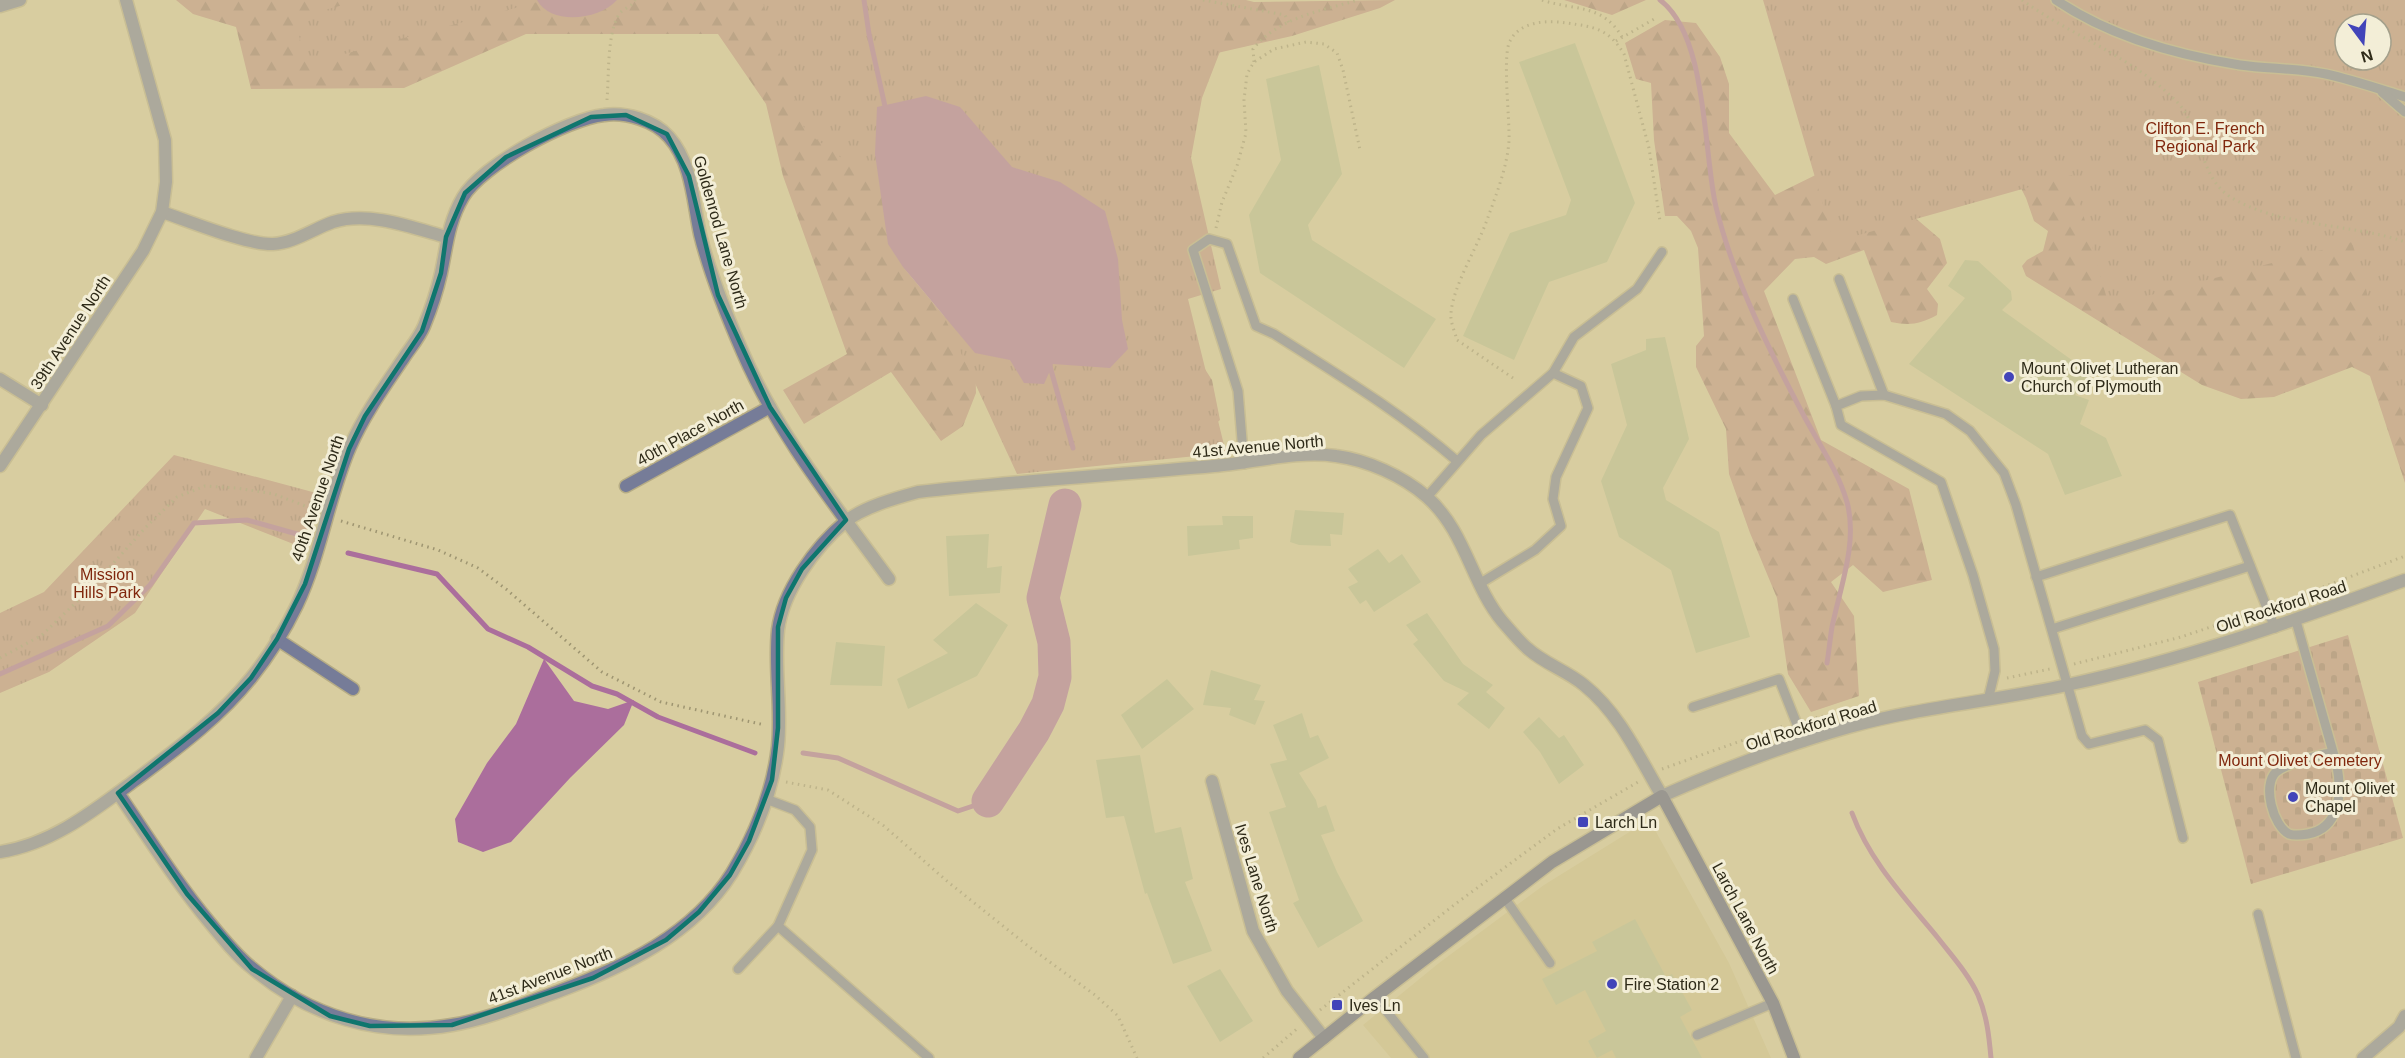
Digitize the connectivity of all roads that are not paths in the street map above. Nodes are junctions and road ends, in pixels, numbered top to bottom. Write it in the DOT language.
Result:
graph roads {
  1 [pos="20,0"];
  2 [pos="126,0"];
  3 [pos="2056,0"];
  4 [pos="0,6"];
  5 [pos="2378,89"];
  6 [pos="2405,97"];
  7 [pos="2405,112"];
  8 [pos="606,114"];
  9 [pos="162,212"];
  10 [pos="446,237"];
  11 [pos="1662,252"];
  12 [pos="1839,279"];
  13 [pos="1793,299"];
  14 [pos="1553,373"];
  15 [pos="0,379"];
  16 [pos="1884,395"];
  17 [pos="42,405"];
  18 [pos="1836,406"];
  19 [pos="770,407"];
  20 [pos="1457,461"];
  21 [pos="1244,464"];
  22 [pos="0,466"];
  23 [pos="626,486"];
  24 [pos="1427,497"];
  25 [pos="846,520"];
  26 [pos="2250,566"];
  27 [pos="2036,577"];
  28 [pos="889,579"];
  29 [pos="2405,580"];
  30 [pos="1479,584"];
  31 [pos="2296,621"];
  32 [pos="2275,628"];
  33 [pos="2052,629"];
  34 [pos="278,639"];
  35 [pos="2067,685"];
  36 [pos="353,689"];
  37 [pos="1988,700"];
  38 [pos="1693,707"];
  39 [pos="1804,742"];
  40 [pos="2333,752"];
  41 [pos="1212,781"];
  42 [pos="118,793"];
  43 [pos="1662,796"];
  44 [pos="766,799"];
  45 [pos="2183,837"];
  46 [pos="0,852"];
  47 [pos="1504,897"];
  48 [pos="2258,914"];
  49 [pos="778,926"];
  50 [pos="1550,963"];
  51 [pos="738,969"];
  52 [pos="292,996"];
  53 [pos="1375,997"];
  54 [pos="1773,1003"];
  55 [pos="2403,1025"];
  56 [pos="1697,1035"];
  57 [pos="1324,1038"];
  58 [pos="256,1058"];
  59 [pos="929,1058"];
  60 [pos="1299,1058"];
  61 [pos="1424,1058"];
  62 [pos="1794,1058"];
  63 [pos="2296,1058"];
  64 [pos="2362,1058"];
  1 -- 4 [label="street"];
  2 -- 9 [label="street, 39th Avenue North"];
  3 -- 5 [label="lane"];
  5 -- 6 [label="lane"];
  5 -- 7 [label="lane"];
  8 -- 10 [label="street, 40th Avenue North"];
  8 -- 19 [label="street, Goldenrod Lane North"];
  9 -- 10 [label="street"];
  9 -- 17 [label="street, 39th Avenue North"];
  10 -- 34 [label="street, 40th Avenue North"];
  11 -- 14 [label="lane"];
  12 -- 16 [label="lane"];
  13 -- 18 [label="lane"];
  14 -- 20 [label="lane"];
  14 -- 30 [label="lane"];
  15 -- 17 [label="street"];
  16 -- 18 [label="lane"];
  16 -- 27 [label="lane"];
  17 -- 22 [label="street, 39th Avenue North"];
  18 -- 37 [label="lane"];
  19 -- 23 [label="street, 40th Place North"];
  19 -- 25 [label="street, Goldenrod Lane North"];
  20 -- 21 [label="lane"];
  20 -- 24 [label="lane"];
  21 -- 24 [label="street, 41st Avenue North"];
  21 -- 25 [label="street, 41st Avenue North"];
  24 -- 30 [label="street, 41st Avenue North"];
  25 -- 28 [label="street"];
  25 -- 44 [label="street, 41st Avenue North"];
  26 -- 27 [label="lane"];
  26 -- 32 [label="lane"];
  26 -- 33 [label="lane"];
  27 -- 33 [label="lane"];
  29 -- 31 [label="street, Old Rockford Road"];
  30 -- 43 [label="street, 41st Avenue North"];
  31 -- 32 [label="street, Old Rockford Road"];
  31 -- 40 [label="lane"];
  32 -- 35 [label="street, Old Rockford Road"];
  33 -- 35 [label="lane"];
  34 -- 36 [label="street"];
  34 -- 42 [label="street, 40th Avenue North"];
  35 -- 37 [label="street, Old Rockford Road"];
  35 -- 45 [label="lane"];
  37 -- 39 [label="street, Old Rockford Road"];
  38 -- 39 [label="lane"];
  39 -- 43 [label="street, Old Rockford Road"];
  40 -- 40 [label="lane"];
  41 -- 57 [label="street, Ives Lane North"];
  42 -- 46 [label="street, 40th Avenue North"];
  42 -- 52 [label="street, 41st Avenue North"];
  43 -- 47 [label="street, Old Rockford Road"];
  43 -- 54 [label="street, Larch Lane North"];
  44 -- 49 [label="lane"];
  44 -- 52 [label="street, 41st Avenue North"];
  47 -- 50 [label="lane"];
  47 -- 53 [label="street, Old Rockford Road"];
  48 -- 63 [label="lane"];
  49 -- 51 [label="lane"];
  49 -- 59 [label="lane"];
  52 -- 58 [label="street"];
  53 -- 57 [label="street, Old Rockford Road"];
  53 -- 61 [label="lane"];
  54 -- 56 [label="lane"];
  54 -- 62 [label="street, Larch Lane North"];
  55 -- 64 [label="street"];
  57 -- 60 [label="street, Old Rockford Road"];
}
